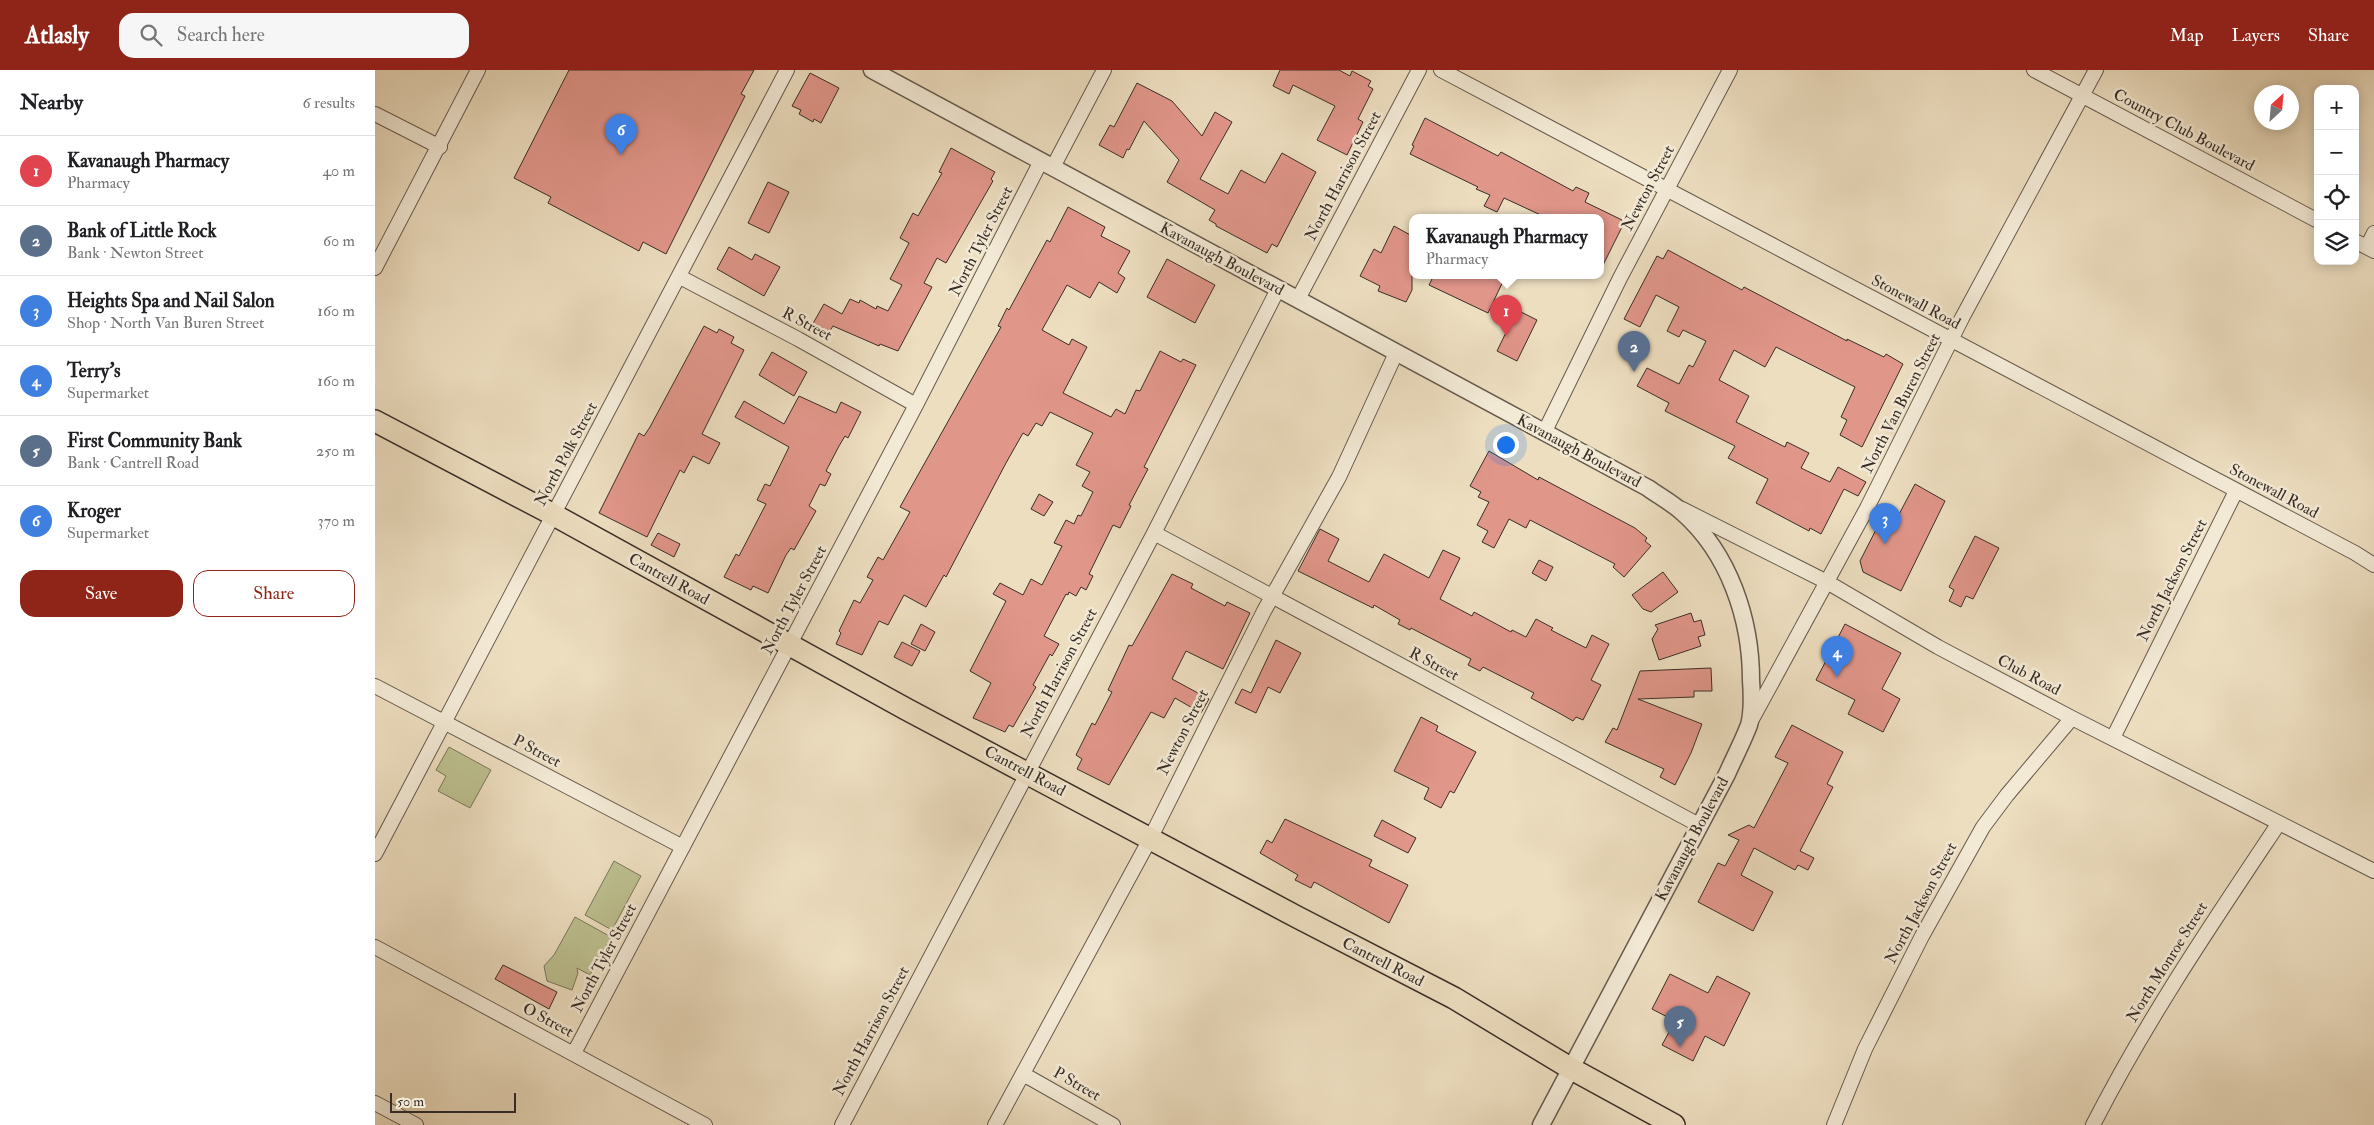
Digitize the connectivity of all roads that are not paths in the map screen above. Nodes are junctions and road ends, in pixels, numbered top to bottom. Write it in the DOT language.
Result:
graph roads {
  1 [pos="478,70"];
  2 [pos="787,70"];
  3 [pos="872,70"];
  4 [pos="1104,70"];
  5 [pos="1419,70"];
  6 [pos="1441,70"];
  7 [pos="1730,70"];
  8 [pos="2034,70"];
  9 [pos="2096,70"];
  10 [pos="2083,96"];
  11 [pos="375,114"];
  12 [pos="439,148"];
  13 [pos="1047,164"];
  14 [pos="1666,190"];
  15 [pos="2316,220"];
  16 [pos="2374,233"];
  17 [pos="2365,247"];
  18 [pos="375,268"];
  19 [pos="680,277"];
  20 [pos="1278,289"];
  21 [pos="1297,299"];
  22 [pos="1952,341"];
  23 [pos="1396,353"];
  24 [pos="916,405"];
  25 [pos="375,421"];
  26 [pos="1545,432"];
  27 [pos="2236,492"];
  28 [pos="1672,504"];
  29 [pos="554,516"];
  30 [pos="1153,533"];
  31 [pos="2374,565"];
  32 [pos="1827,582"];
  33 [pos="1272,597"];
  34 [pos="790,645"];
  35 [pos="375,686"];
  36 [pos="2072,718"];
  37 [pos="445,723"];
  38 [pos="1749,724"];
  39 [pos="2113,738"];
  40 [pos="1027,771"];
  41 [pos="2279,823"];
  42 [pos="1699,825"];
  43 [pos="1150,839"];
  44 [pos="683,847"];
  45 [pos="375,854"];
  46 [pos="2374,871"];
  47 [pos="375,947"];
  48 [pos="574,1053"];
  49 [pos="1570,1068"];
  50 [pos="1023,1074"];
  51 [pos="375,1103"];
  52 [pos="416,1125"];
  53 [pos="705,1125"];
  54 [pos="843,1125"];
  55 [pos="995,1125"];
  56 [pos="1113,1125"];
  57 [pos="1541,1125"];
  58 [pos="1674,1125"];
  59 [pos="1833,1125"];
  60 [pos="2093,1125"];
  1 -- 12 [label="street"];
  2 -- 19 [label="street, North Polk Street"];
  3 -- 13 [label="street, Kavanaugh Boulevard"];
  4 -- 13 [label="street, North Tyler Street"];
  5 -- 21 [label="street, North Harrison Street"];
  6 -- 14 [label="street, Stonewall Road"];
  7 -- 14 [label="street, Newton Street"];
  8 -- 10 [label="street, Country Club Boulevard"];
  9 -- 10 [label="street, North Van Buren Street"];
  10 -- 15 [label="street, Country Club Boulevard"];
  10 -- 22 [label="street, North Van Buren Street"];
  11 -- 12 [label="street"];
  12 -- 18 [label="street"];
  13 -- 20 [label="street, Kavanaugh Boulevard"];
  13 -- 24 [label="street, North Tyler Street"];
  14 -- 22 [label="street, Stonewall Road"];
  14 -- 26 [label="street, Newton Street"];
  16 -- 17 [label="street"];
  19 -- 24 [label="street, R Street"];
  19 -- 29 [label="street, North Polk Street"];
  20 -- 21 [label="street, Kavanaugh Boulevard"];
  20 -- 30 [label="street, North Harrison Street"];
  21 -- 23 [label="street, Kavanaugh Boulevard"];
  22 -- 27 [label="street, Stonewall Road"];
  22 -- 32 [label="street, North Van Buren Street"];
  23 -- 26 [label="street, Kavanaugh Boulevard"];
  23 -- 33 [label="street, Newton Street"];
  24 -- 34 [label="street, North Tyler Street"];
  25 -- 29 [label="main road, Cantrell Road"];
  26 -- 28 [label="street, Kavanaugh Boulevard"];
  27 -- 31 [label="street, Stonewall Road"];
  27 -- 39 [label="street, North Jackson Street"];
  28 -- 32 [label="street, Club Road"];
  28 -- 38 [label="street, Kavanaugh Boulevard"];
  29 -- 34 [label="main road, Cantrell Road"];
  29 -- 37 [label="street, North Polk Street"];
  30 -- 33 [label="street, R Street"];
  30 -- 40 [label="street, North Harrison Street"];
  32 -- 36 [label="street, Club Road"];
  32 -- 38 [label="street, North Van Buren Street"];
  33 -- 42 [label="street, R Street"];
  33 -- 43 [label="street, Newton Street"];
  34 -- 40 [label="main road, Cantrell Road"];
  34 -- 44 [label="street, North Tyler Street"];
  35 -- 37 [label="street, P Street"];
  36 -- 39 [label="street, Club Road"];
  36 -- 59 [label="street, North Jackson Street"];
  37 -- 44 [label="street, P Street"];
  37 -- 45 [label="street, North Polk Street"];
  38 -- 42 [label="street, Kavanaugh Boulevard"];
  39 -- 41 [label="street, Club Road"];
  40 -- 43 [label="main road, Cantrell Road"];
  40 -- 54 [label="street, North Harrison Street"];
  41 -- 46 [label="street, Club Road"];
  41 -- 60 [label="street, North Monroe Street"];
  42 -- 49 [label="street, Kavanaugh Boulevard"];
  43 -- 49 [label="main road, Cantrell Road"];
  43 -- 50 [label="street, Newton Street"];
  44 -- 48 [label="street, North Tyler Street"];
  47 -- 48 [label="street, O Street"];
  48 -- 53 [label="street, O Street"];
  49 -- 57 [label="street, Kavanaugh Boulevard"];
  49 -- 58 [label="main road, Cantrell Road"];
  50 -- 55 [label="street, Newton Street"];
  50 -- 56 [label="street, P Street"];
  51 -- 52 [label="street"];
}
